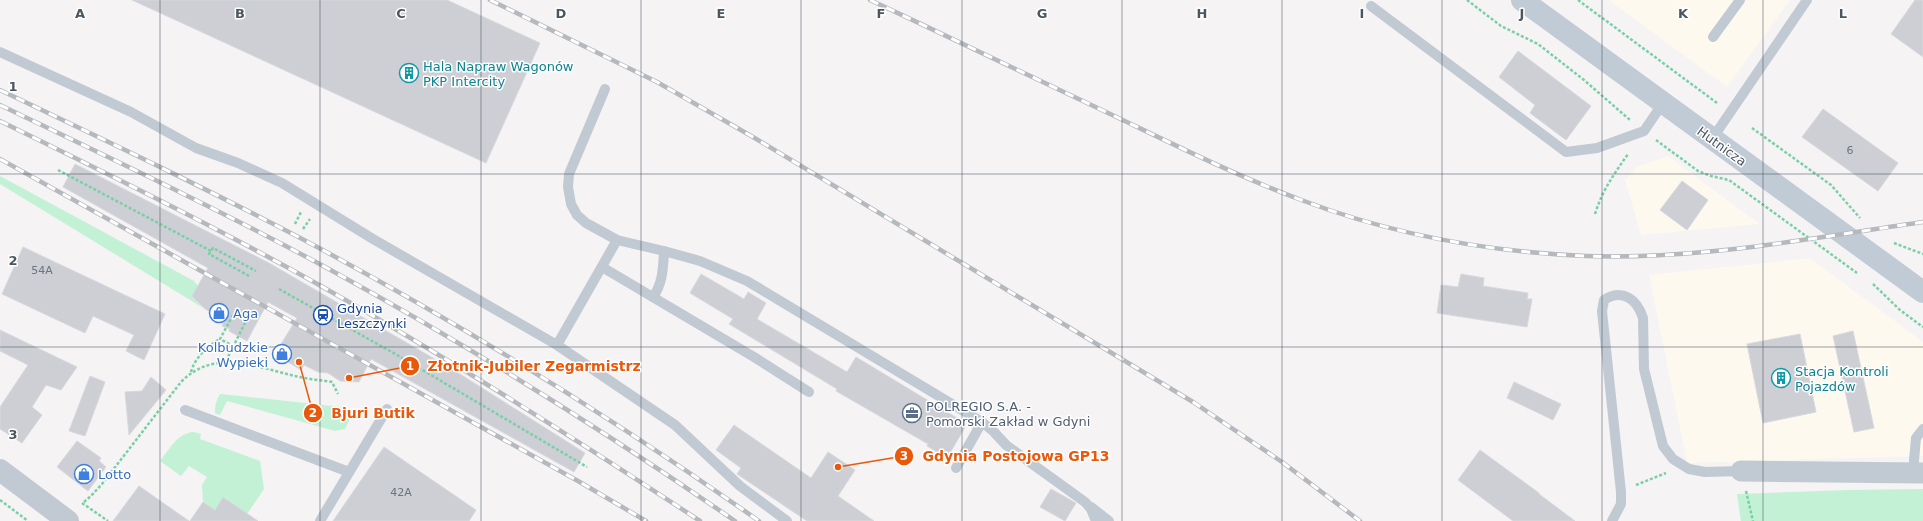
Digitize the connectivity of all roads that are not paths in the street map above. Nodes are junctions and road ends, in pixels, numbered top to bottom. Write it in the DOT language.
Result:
graph roads {
  1 [pos="1522,0"];
  2 [pos="1740,0"];
  3 [pos="1807,0"];
  4 [pos="1371,6"];
  5 [pos="1713,37"];
  6 [pos="0,52"];
  7 [pos="605,89"];
  8 [pos="1663,103"];
  9 [pos="1712,139"];
  10 [pos="617,240"];
  11 [pos="664,251"];
  12 [pos="602,267"];
  13 [pos="1923,292"];
  14 [pos="652,297"];
  15 [pos="557,345"];
  16 [pos="809,392"];
  17 [pos="387,409"];
  18 [pos="185,410"];
  19 [pos="982,422"];
  20 [pos="1923,429"];
  21 [pos="956,468"];
  22 [pos="0,470"];
  23 [pos="1741,471"];
  24 [pos="349,472"];
  25 [pos="1918,473"];
  26 [pos="1085,502"];
  27 [pos="68,521"];
  28 [pos="320,521"];
  29 [pos="787,521"];
  30 [pos="1096,521"];
  31 [pos="1109,521"];
  32 [pos="1612,521"];
  1 -- 8 [label="main road, Hutnicza"];
  2 -- 5 [label="lane"];
  3 -- 9 [label="lane"];
  4 -- 8 [label="lane"];
  6 -- 15 [label="lane"];
  7 -- 10 [label="lane"];
  8 -- 9 [label="main road, Hutnicza"];
  9 -- 13 [label="main road, Hutnicza"];
  10 -- 11 [label="lane"];
  10 -- 12 [label="lane"];
  11 -- 14 [label="lane"];
  11 -- 19 [label="lane"];
  12 -- 14 [label="lane"];
  12 -- 15 [label="lane"];
  14 -- 16 [label="lane"];
  15 -- 29 [label="lane"];
  17 -- 24 [label="lane"];
  18 -- 24 [label="lane"];
  19 -- 21 [label="lane"];
  19 -- 26 [label="lane"];
  20 -- 25 [label="lane"];
  22 -- 27 [label="street"];
  23 -- 25 [label="street"];
  23 -- 32 [label="lane"];
  24 -- 28 [label="lane"];
  26 -- 30 [label="lane"];
  26 -- 31 [label="lane"];
}
